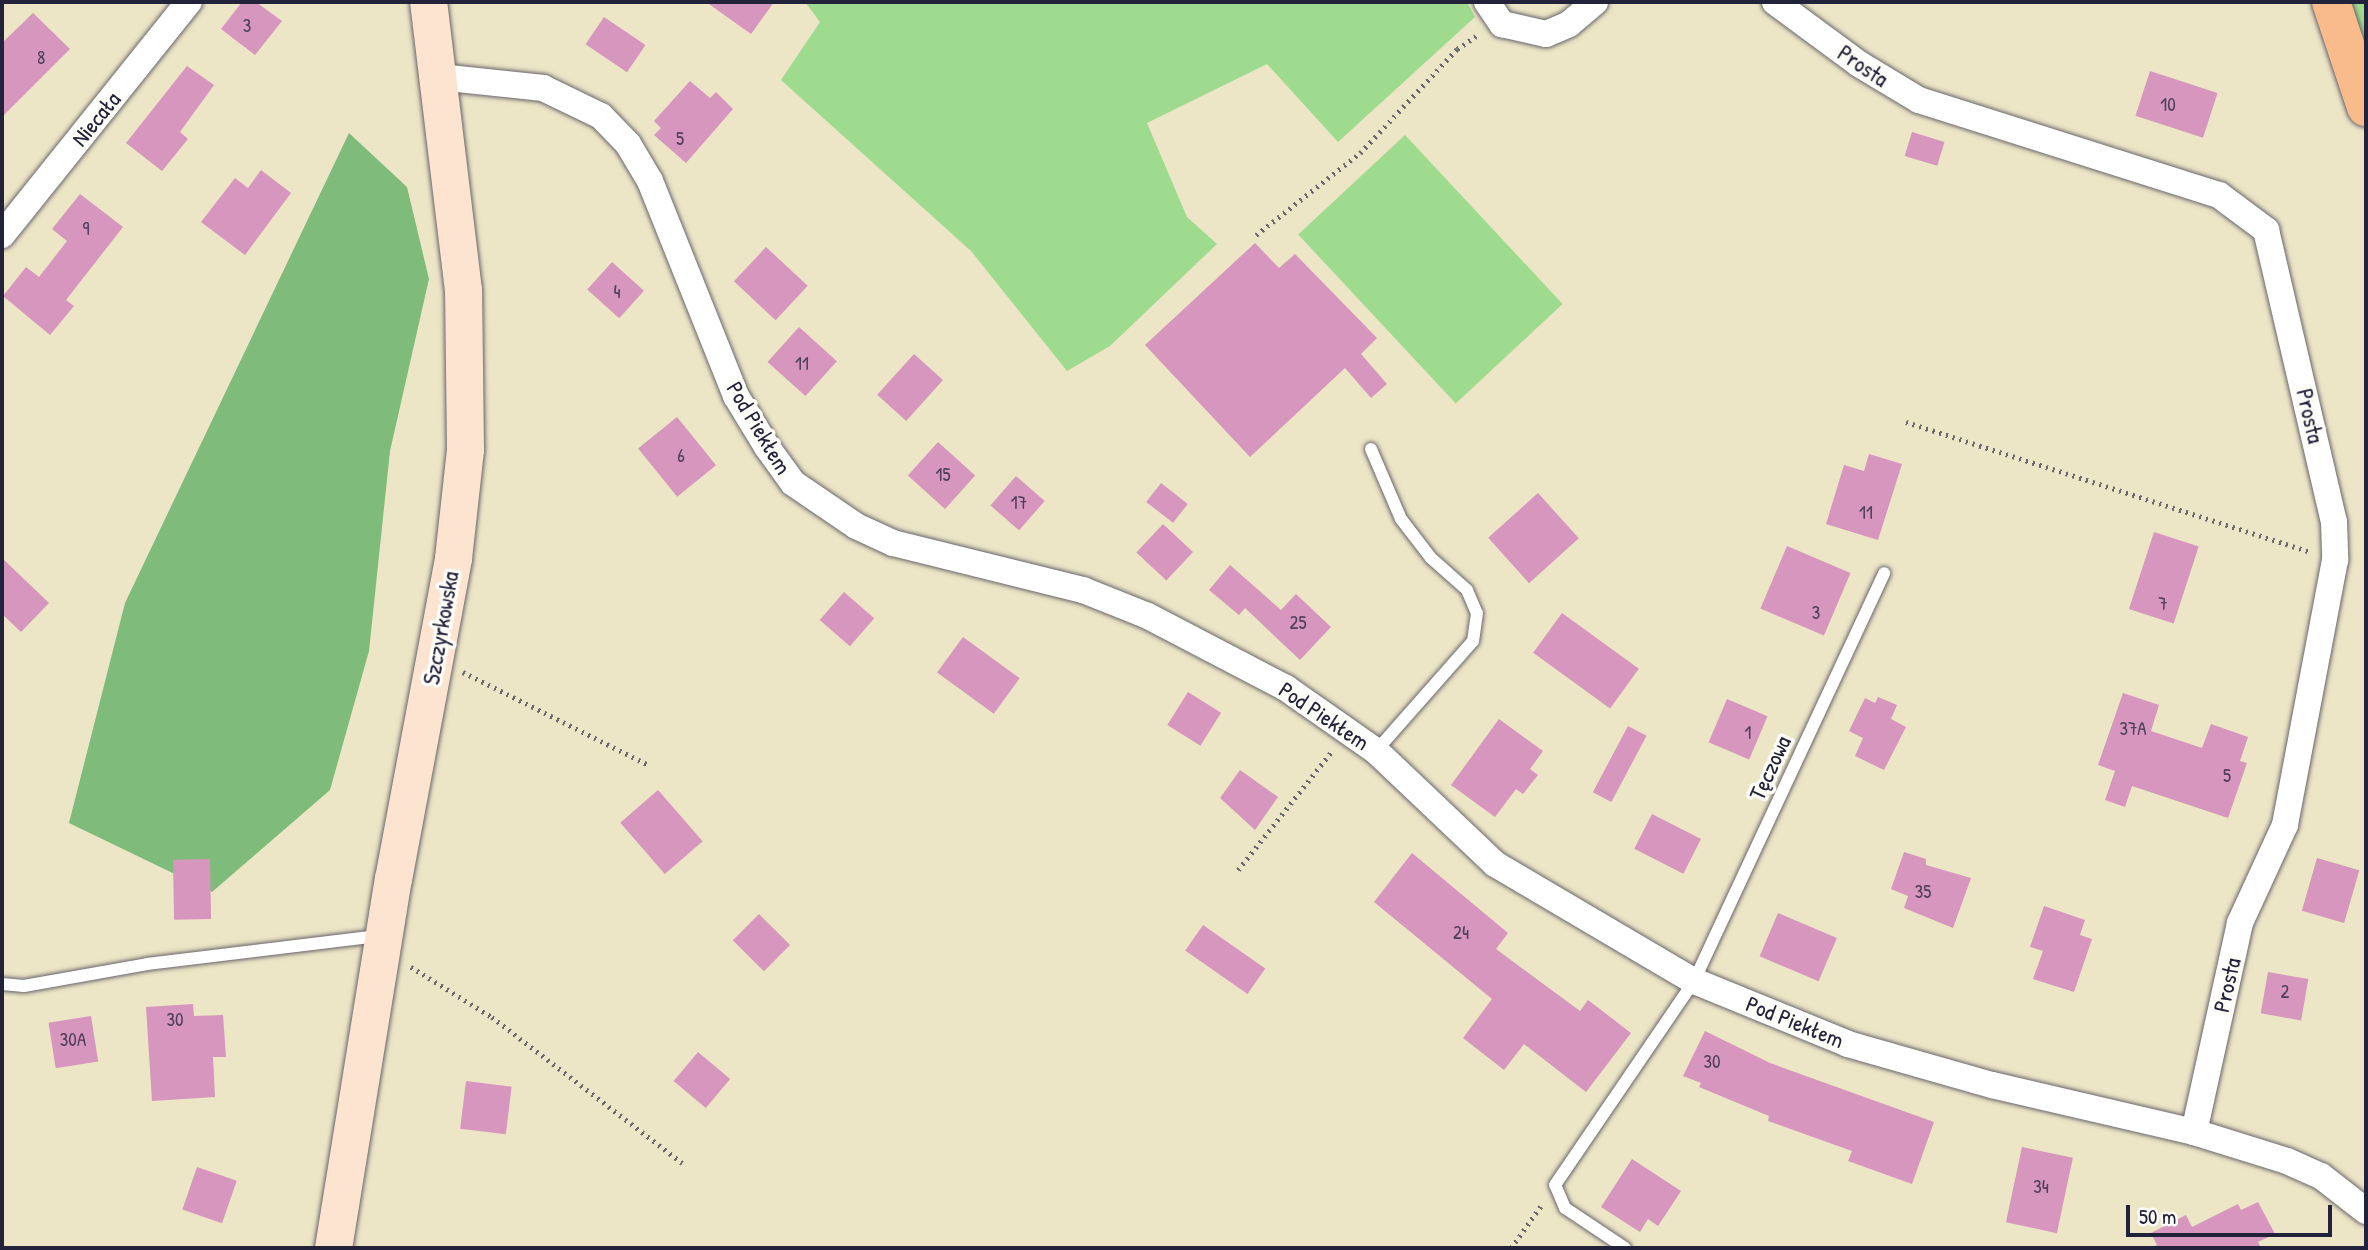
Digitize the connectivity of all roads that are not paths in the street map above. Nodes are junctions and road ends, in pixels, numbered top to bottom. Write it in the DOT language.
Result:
graph roads {
  1 [pos="189,2"];
  2 [pos="428,2"];
  3 [pos="1488,2"];
  4 [pos="1595,2"];
  5 [pos="1775,2"];
  6 [pos="2331,2"];
  7 [pos="439,77"];
  8 [pos="2366,107"];
  9 [pos="2,235"];
  10 [pos="1371,449"];
  11 [pos="1884,573"];
  12 [pos="1376,751"];
  13 [pos="383,942"];
  14 [pos="1694,981"];
  15 [pos="2,984"];
  16 [pos="2194,1132"];
  17 [pos="2366,1211"];
  18 [pos="333,1248"];
  19 [pos="1625,1248"];
  1 -- 9 [label="street, Niecała"];
  2 -- 7 [label="main road, Szczyrkowska"];
  3 -- 4 [label="street"];
  5 -- 16 [label="street, Prosta"];
  6 -- 8 [label="highway"];
  7 -- 12 [label="street, Pod Piekłem"];
  7 -- 13 [label="main road, Szczyrkowska"];
  10 -- 12 [label="lane"];
  11 -- 14 [label="lane, Tęczowa"];
  12 -- 14 [label="street, Pod Piekłem"];
  13 -- 15 [label="lane"];
  13 -- 18 [label="main road, Szczyrkowska"];
  14 -- 16 [label="street, Pod Piekłem"];
  14 -- 19 [label="lane, Tęczowa"];
  16 -- 17 [label="street, Pod Piekłem"];
}
